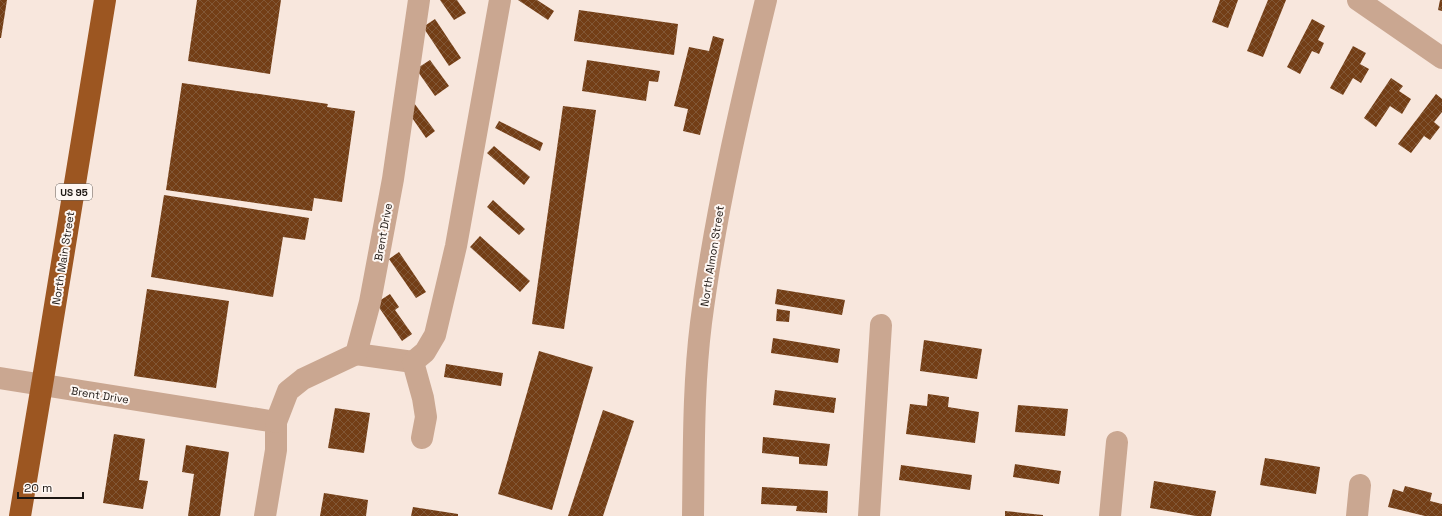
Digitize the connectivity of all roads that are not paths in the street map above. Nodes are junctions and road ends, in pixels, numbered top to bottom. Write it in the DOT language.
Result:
graph roads {
  1 [pos="105,0"];
  2 [pos="419,0"];
  3 [pos="500,0"];
  4 [pos="766,0"];
  5 [pos="1358,0"];
  6 [pos="1442,58"];
  7 [pos="881,325"];
  8 [pos="356,354"];
  9 [pos="413,362"];
  10 [pos="0,378"];
  11 [pos="42,385"];
  12 [pos="276,422"];
  13 [pos="422,438"];
  14 [pos="1118,442"];
  15 [pos="1360,485"];
  16 [pos="20,516"];
  17 [pos="265,516"];
  18 [pos="693,516"];
  19 [pos="869,516"];
  20 [pos="1110,516"];
  21 [pos="1357,516"];
  1 -- 11 [label="highway, North Main Street / US 95"];
  2 -- 8 [label="street, Brent Drive"];
  3 -- 9 [label="street"];
  4 -- 18 [label="street, North Almon Street"];
  5 -- 6 [label="street"];
  7 -- 19 [label="street"];
  8 -- 9 [label="street"];
  8 -- 12 [label="street"];
  9 -- 13 [label="street"];
  10 -- 11 [label="street, Brent Drive"];
  11 -- 12 [label="street, Brent Drive"];
  11 -- 16 [label="highway, North Main Street / US 95"];
  12 -- 17 [label="street"];
  14 -- 20 [label="street"];
  15 -- 21 [label="street"];
}
